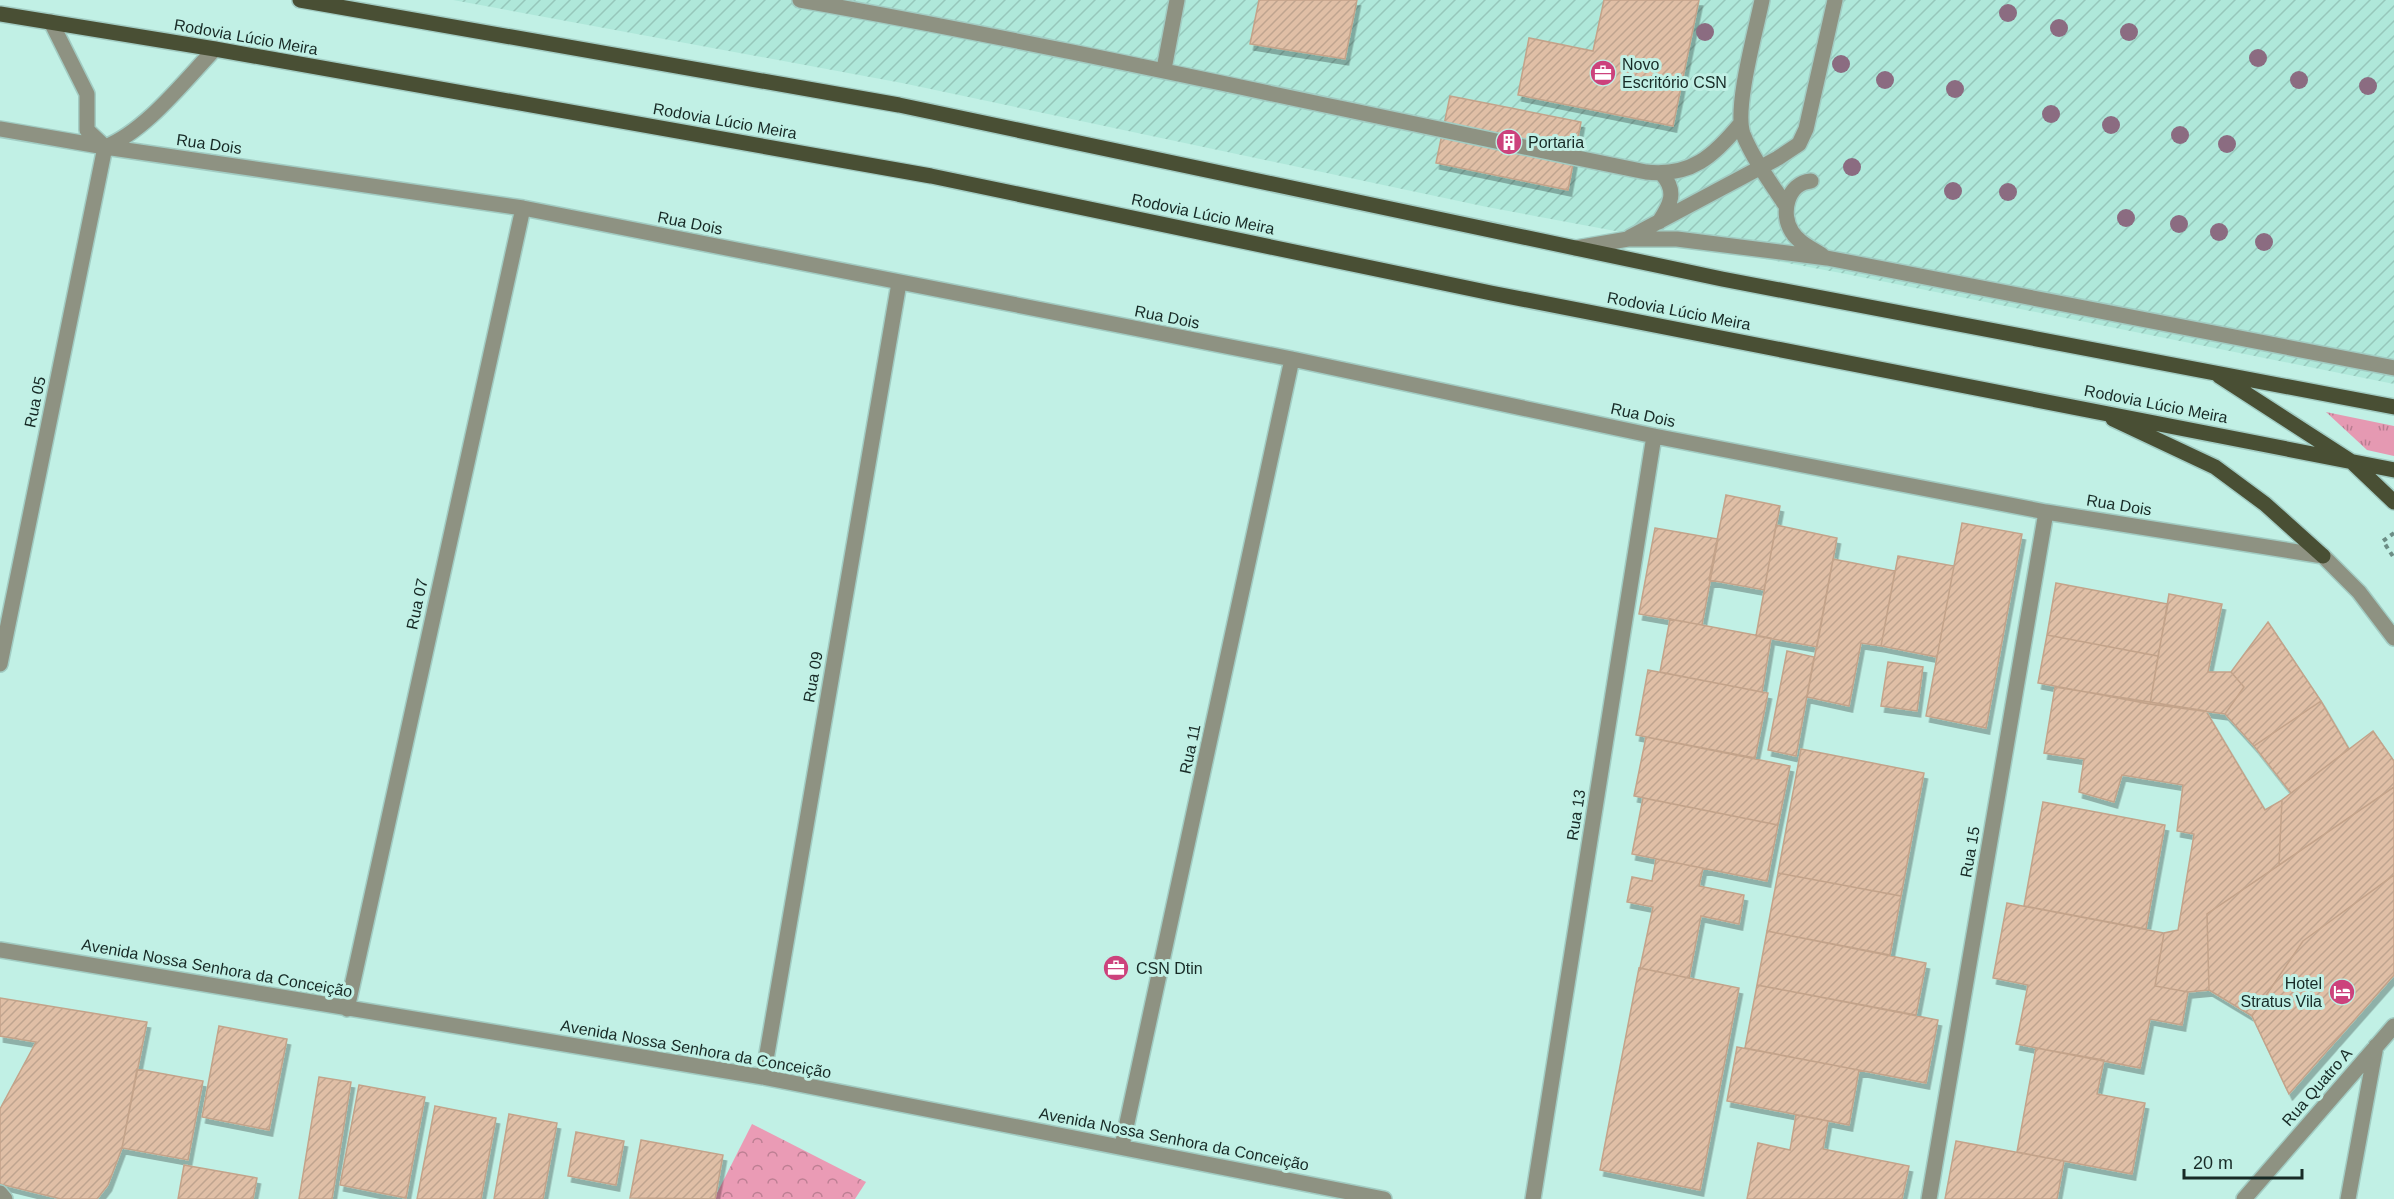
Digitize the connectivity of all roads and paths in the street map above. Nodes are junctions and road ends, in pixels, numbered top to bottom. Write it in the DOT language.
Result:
graph roads {
  1 [pos="300,0"];
  2 [pos="800,0"];
  3 [pos="1178,0"];
  4 [pos="1762,0"];
  5 [pos="1835,0"];
  6 [pos="0,14"];
  7 [pos="51,22"];
  8 [pos="215,49"];
  9 [pos="1164,69"];
  10 [pos="1741,123"];
  11 [pos="0,129"];
  12 [pos="105,147"];
  13 [pos="1761,167"];
  14 [pos="1662,174"];
  15 [pos="1811,180"];
  16 [pos="1786,206"];
  17 [pos="522,208"];
  18 [pos="1659,222"];
  19 [pos="1628,239"];
  20 [pos="1576,248"];
  21 [pos="1827,258"];
  22 [pos="899,283"];
  23 [pos="1292,359"];
  24 [pos="2394,369"];
  25 [pos="2211,371"];
  26 [pos="2394,406"];
  27 [pos="2088,408"];
  28 [pos="1654,436"];
  29 [pos="2352,462"];
  30 [pos="2394,470"];
  31 [pos="2394,502"];
  32 [pos="2046,512"];
  33 [pos="2394,533"];
  34 [pos="2324,556"];
  35 [pos="2394,558"];
  36 [pos="2394,638"];
  37 [pos="0,664"];
  38 [pos="0,950"];
  39 [pos="347,1009"];
  40 [pos="2394,1026"];
  41 [pos="2376,1046"];
  42 [pos="763,1077"];
  43 [pos="1122,1146"];
  44 [pos="0,1193"];
  45 [pos="5,1199"];
  46 [pos="1384,1199"];
  47 [pos="1533,1199"];
  48 [pos="1929,1199"];
  49 [pos="2244,1199"];
  50 [pos="2348,1199"];
  1 -- 20 [label="main road"];
  2 -- 9 [label="street"];
  3 -- 9 [label="street"];
  4 -- 10 [label="street"];
  5 -- 13 [label="street"];
  6 -- 7 [label="main road, Rodovia Lúcio Meira"];
  7 -- 8 [label="main road, Rodovia Lúcio Meira"];
  7 -- 12 [label="street"];
  8 -- 12 [label="street"];
  8 -- 27 [label="main road, Rodovia Lúcio Meira"];
  9 -- 14 [label="street"];
  10 -- 13 [label="street"];
  10 -- 14 [label="street"];
  11 -- 12 [label="street, Rua Dois"];
  12 -- 17 [label="street, Rua Dois"];
  12 -- 37 [label="street, Rua 05"];
  13 -- 16 [label="street"];
  13 -- 18 [label="street"];
  14 -- 18 [label="street"];
  15 -- 16 [label="street"];
  16 -- 21 [label="street"];
  17 -- 22 [label="street, Rua Dois"];
  17 -- 39 [label="street, Rua 07"];
  18 -- 19 [label="street"];
  19 -- 20 [label="street"];
  19 -- 21 [label="street"];
  20 -- 25 [label="main road"];
  21 -- 24 [label="street"];
  22 -- 23 [label="street, Rua Dois"];
  22 -- 42 [label="street, Rua 09"];
  23 -- 28 [label="street, Rua Dois"];
  23 -- 43 [label="street, Rua 11"];
  25 -- 26 [label="main road"];
  25 -- 29 [label="main road"];
  27 -- 29 [label="main road, Rodovia Lúcio Meira"];
  27 -- 34 [label="main road"];
  28 -- 32 [label="street, Rua Dois"];
  28 -- 47 [label="street, Rua 13"];
  29 -- 30 [label="main road, Rodovia Lúcio Meira"];
  29 -- 31 [label="main road"];
  32 -- 34 [label="street, Rua Dois"];
  32 -- 48 [label="street, Rua 15"];
  33 -- 35 [label="path"];
  34 -- 36 [label="street"];
  38 -- 39 [label="street, Avenida Nossa Senhora da Conceição"];
  39 -- 42 [label="street, Avenida Nossa Senhora da Conceição"];
  40 -- 41 [label="street, Rua Quatro A"];
  41 -- 49 [label="street, Rua Quatro A"];
  41 -- 50 [label="street"];
  42 -- 43 [label="street, Avenida Nossa Senhora da Conceição"];
  43 -- 46 [label="street, Avenida Nossa Senhora da Conceição"];
  44 -- 45 [label="street"];
}
